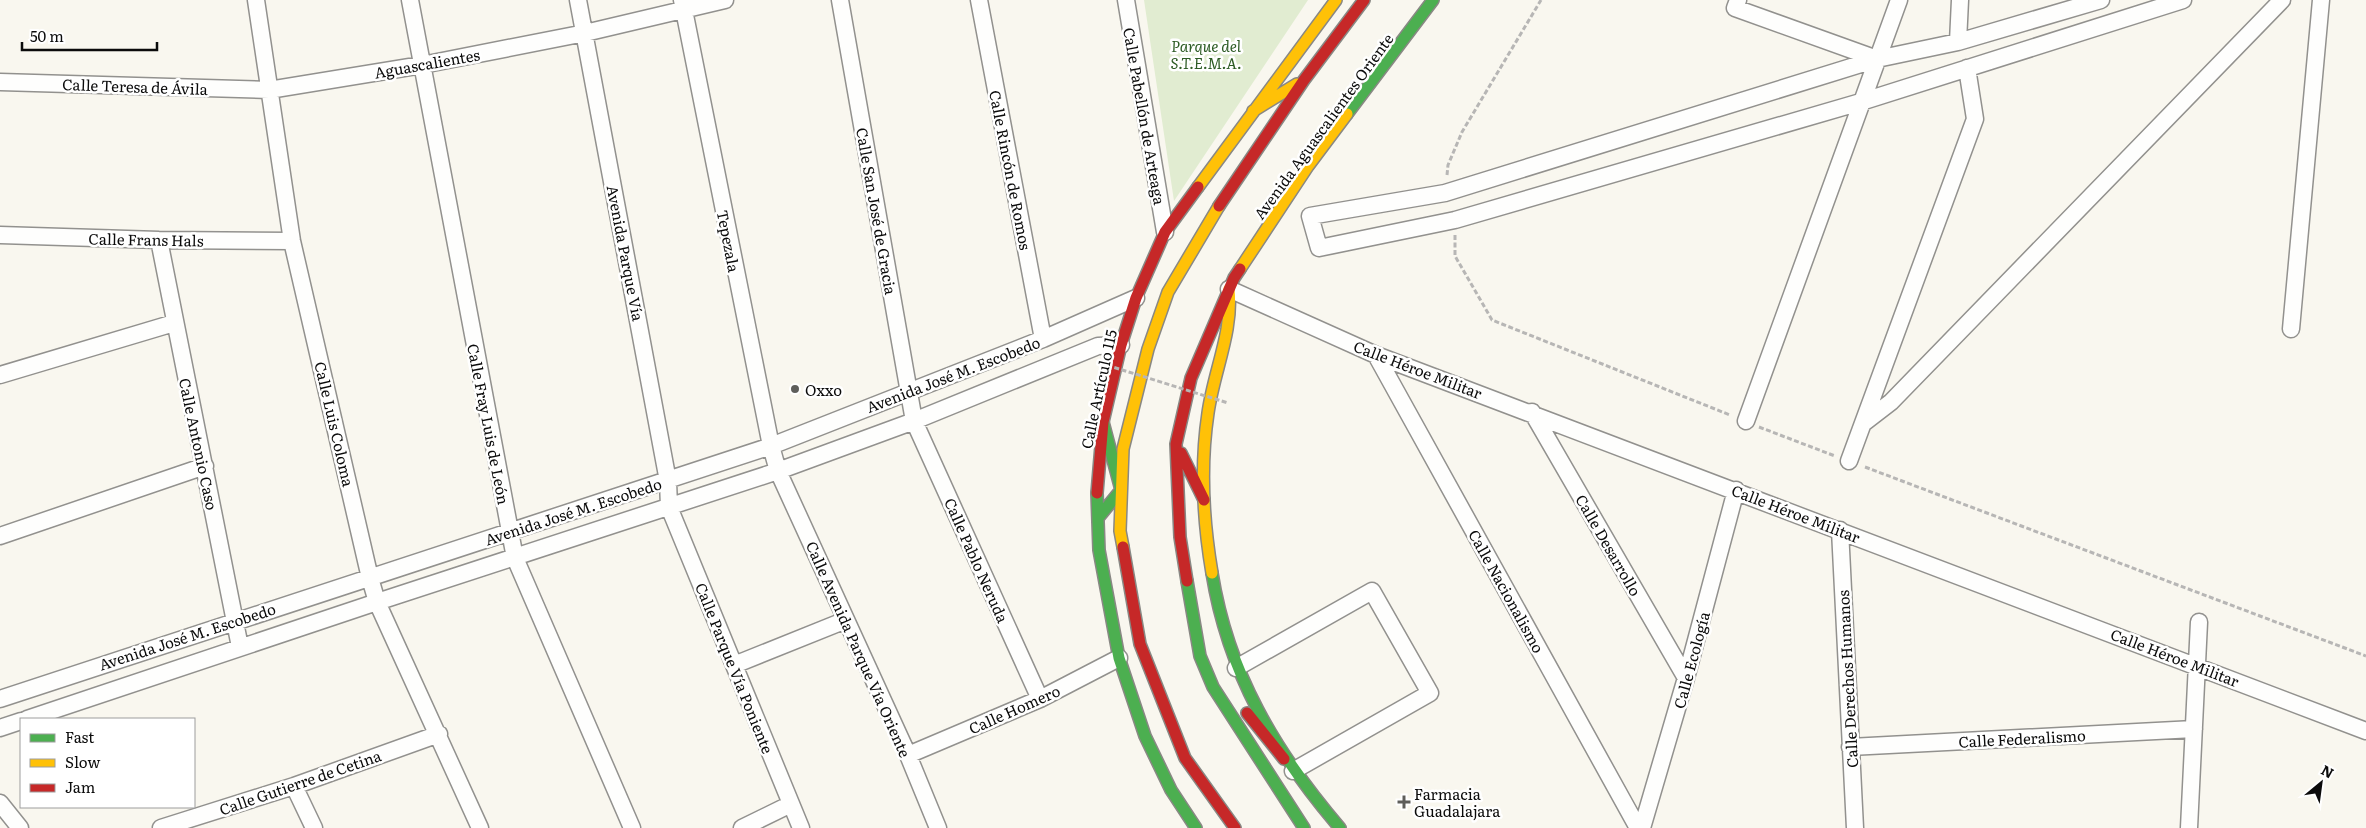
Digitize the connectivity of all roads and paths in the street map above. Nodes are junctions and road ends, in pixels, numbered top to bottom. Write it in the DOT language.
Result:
graph roads {
  1 [pos="256,0"];
  2 [pos="410,0"];
  3 [pos="578,0"];
  4 [pos="725,0"];
  5 [pos="840,0"];
  6 [pos="979,0"];
  7 [pos="1126,0"];
  8 [pos="1336,0"];
  9 [pos="1364,0"];
  10 [pos="1433,0"];
  11 [pos="1540,0"];
  12 [pos="1738,0"];
  13 [pos="1900,0"];
  14 [pos="1960,0"];
  15 [pos="2101,0"];
  16 [pos="2183,0"];
  17 [pos="2282,0"];
  18 [pos="2321,0"];
  19 [pos="682,5"];
  20 [pos="585,33"];
  21 [pos="1958,42"];
  22 [pos="1877,59"];
  23 [pos="422,64"];
  24 [pos="1968,68"];
  25 [pos="1304,80"];
  26 [pos="0,82"];
  27 [pos="269,90"];
  28 [pos="1864,101"];
  29 [pos="1253,111"];
  30 [pos="1445,193"];
  31 [pos="1455,220"];
  32 [pos="1164,232"];
  33 [pos="0,235"];
  34 [pos="158,240"];
  35 [pos="292,241"];
  36 [pos="1229,290"];
  37 [pos="1136,298"];
  38 [pos="174,323"];
  39 [pos="2291,329"];
  40 [pos="1043,339"];
  41 [pos="1121,345"];
  42 [pos="1376,355"];
  43 [pos="1100,363"];
  44 [pos="0,375"];
  45 [pos="908,392"];
  46 [pos="1228,404"];
  47 [pos="1532,412"];
  48 [pos="1746,421"];
  49 [pos="914,422"];
  50 [pos="1103,422"];
  51 [pos="1865,422"];
  52 [pos="1176,444"];
  53 [pos="770,446"];
  54 [pos="1849,461"];
  55 [pos="204,466"];
  56 [pos="778,471"];
  57 [pos="668,480"];
  58 [pos="1121,490"];
  59 [pos="1736,490"];
  60 [pos="1204,500"];
  61 [pos="669,507"];
  62 [pos="1098,518"];
  63 [pos="1840,530"];
  64 [pos="509,531"];
  65 [pos="0,536"];
  66 [pos="515,558"];
  67 [pos="370,578"];
  68 [pos="377,602"];
  69 [pos="235,620"];
  70 [pos="846,620"];
  71 [pos="2199,622"];
  72 [pos="240,647"];
  73 [pos="1200,656"];
  74 [pos="2366,656"];
  75 [pos="1119,658"];
  76 [pos="2197,665"];
  77 [pos="734,666"];
  78 [pos="1236,668"];
  79 [pos="1686,678"];
  80 [pos="1230,692"];
  81 [pos="0,699"];
  82 [pos="1040,699"];
  83 [pos="1242,707"];
  84 [pos="30,718"];
  85 [pos="20,721"];
  86 [pos="0,728"];
  87 [pos="2194,729"];
  88 [pos="2366,731"];
  89 [pos="439,734"];
  90 [pos="1850,747"];
  91 [pos="908,755"];
  92 [pos="1185,758"];
  93 [pos="1289,765"];
  94 [pos="294,786"];
  95 [pos="0,803"];
  96 [pos="791,804"];
  97 [pos="1207,810"];
  98 [pos="20,828"];
  99 [pos="161,828"];
  100 [pos="314,828"];
  101 [pos="480,828"];
  102 [pos="632,828"];
  103 [pos="742,828"];
  104 [pos="801,828"];
  105 [pos="938,828"];
  106 [pos="1196,828"];
  107 [pos="1235,828"];
  108 [pos="1304,828"];
  109 [pos="1340,828"];
  110 [pos="1638,828"];
  111 [pos="1642,828"];
  112 [pos="1855,828"];
  113 [pos="2188,828"];
  1 -- 27 [label="street, Calle Luis Coloma"];
  2 -- 23 [label="street, Calle Fray Luis de León"];
  3 -- 20 [label="street, Avenida Parque Vía"];
  4 -- 19 [label="street, Aguascalientes"];
  5 -- 45 [label="street, Calle San José de Gracia"];
  6 -- 40 [label="street, Calle Rincón de Romos"];
  7 -- 32 [label="street, Calle Pabellón de Arteaga"];
  8 -- 29 [label="main road, Calle Artículo 115"];
  9 -- 25 [label="main road"];
  10 -- 36 [label="main road, Avenida Aguascalientes Oriente"];
  11 -- 30 [label="path"];
  12 -- 22 [label="street"];
  13 -- 22 [label="street"];
  14 -- 21 [label="street"];
  15 -- 21 [label="street"];
  16 -- 24 [label="street"];
  17 -- 51 [label="street"];
  18 -- 39 [label="street"];
  19 -- 20 [label="street, Aguascalientes"];
  19 -- 53 [label="street, Tepezala"];
  20 -- 23 [label="street, Aguascalientes"];
  20 -- 57 [label="street, Avenida Parque Vía"];
  21 -- 22 [label="street"];
  22 -- 28 [label="street"];
  22 -- 30 [label="street"];
  23 -- 27 [label="street, Aguascalientes"];
  23 -- 64 [label="street, Calle Fray Luis de León"];
  24 -- 28 [label="street"];
  24 -- 51 [label="street"];
  25 -- 29 [label="main road"];
  25 -- 58 [label="main road"];
  26 -- 27 [label="street, Calle Teresa de Ávila"];
  27 -- 35 [label="street, Calle Luis Coloma"];
  28 -- 31 [label="street"];
  28 -- 48 [label="street"];
  29 -- 32 [label="main road, Calle Artículo 115"];
  30 -- 31 [label="street"];
  30 -- 31 [label="street"];
  31 -- 48 [label="path"];
  32 -- 37 [label="main road, Calle Artículo 115"];
  33 -- 34 [label="street, Calle Frans Hals"];
  34 -- 35 [label="street, Calle Frans Hals"];
  34 -- 38 [label="street, Calle Antonio Caso"];
  35 -- 67 [label="street, Calle Luis Coloma"];
  36 -- 42 [label="street, Calle Héroe Militar"];
  36 -- 52 [label="main road, Avenida Aguascalientes Oriente"];
  36 -- 60 [label="main road"];
  37 -- 40 [label="street, Avenida José M. Escobedo"];
  37 -- 41 [label="main road, Calle Artículo 115"];
  38 -- 44 [label="street"];
  38 -- 55 [label="street, Calle Antonio Caso"];
  40 -- 45 [label="street, Avenida José M. Escobedo"];
  41 -- 49 [label="street, Avenida José M. Escobedo"];
  41 -- 50 [label="main road, Calle Artículo 115"];
  42 -- 47 [label="street, Calle Héroe Militar"];
  42 -- 110 [label="street, Calle Nacionalismo"];
  43 -- 46 [label="path, bridge"];
  45 -- 49 [label="street, Calle San José de Gracia"];
  45 -- 53 [label="street, Avenida José M. Escobedo"];
  47 -- 59 [label="street, Calle Héroe Militar"];
  47 -- 79 [label="street, Calle Desarrollo"];
  48 -- 54 [label="path"];
  49 -- 56 [label="street, Avenida José M. Escobedo"];
  49 -- 82 [label="street, Calle Pablo Neruda"];
  50 -- 58 [label="main road"];
  50 -- 62 [label="main road, Calle Artículo 115"];
  51 -- 54 [label="street"];
  52 -- 60 [label="main road"];
  52 -- 73 [label="main road, Avenida Aguascalientes Oriente"];
  53 -- 56 [label="street, Tepezala"];
  53 -- 57 [label="street, Avenida José M. Escobedo"];
  54 -- 74 [label="path"];
  55 -- 65 [label="street"];
  55 -- 69 [label="street, Calle Antonio Caso"];
  56 -- 61 [label="street, Avenida José M. Escobedo"];
  56 -- 70 [label="street, Calle Avenida Parque Vía Oriente"];
  57 -- 61 [label="street, Avenida Parque Vía"];
  57 -- 64 [label="street, Avenida José M. Escobedo"];
  58 -- 62 [label="main road"];
  58 -- 92 [label="main road"];
  59 -- 63 [label="street, Calle Héroe Militar"];
  59 -- 79 [label="street, Calle Ecología"];
  60 -- 78 [label="main road"];
  61 -- 66 [label="street, Avenida José M. Escobedo"];
  61 -- 77 [label="street, Calle Parque Vía Poniente"];
  62 -- 75 [label="main road, Calle Artículo 115"];
  63 -- 76 [label="street, Calle Héroe Militar"];
  63 -- 90 [label="street, Calle Derechos Humanos"];
  64 -- 66 [label="street, Calle Fray Luis de León"];
  64 -- 67 [label="street, Avenida José M. Escobedo"];
  66 -- 68 [label="street, Avenida José M. Escobedo"];
  66 -- 102 [label="street, Calle Fray Luis de León"];
  67 -- 68 [label="street, Calle Luis Coloma"];
  67 -- 69 [label="street, Avenida José M. Escobedo"];
  68 -- 72 [label="street, Avenida José M. Escobedo"];
  68 -- 89 [label="street, Calle Luis Coloma"];
  69 -- 72 [label="street, Calle Antonio Caso"];
  69 -- 81 [label="street, Avenida José M. Escobedo"];
  70 -- 77 [label="street"];
  70 -- 91 [label="street, Calle Avenida Parque Vía Oriente"];
  71 -- 76 [label="street"];
  72 -- 84 [label="street, Avenida José M. Escobedo"];
  73 -- 80 [label="main road"];
  73 -- 108 [label="main road, Avenida Aguascalientes Oriente"];
  75 -- 82 [label="street, Calle Homero"];
  75 -- 106 [label="main road, Calle Artículo 115"];
  76 -- 87 [label="street"];
  76 -- 88 [label="street, Calle Héroe Militar"];
  77 -- 96 [label="street, Calle Parque Vía Poniente"];
  78 -- 93 [label="main road"];
  78 -- 93 [label="street"];
  79 -- 111 [label="street, Calle Ecología"];
  82 -- 91 [label="street, Calle Homero"];
  83 -- 93 [label="main road"];
  85 -- 86 [label="street"];
  87 -- 90 [label="street, Calle Federalismo"];
  87 -- 113 [label="street"];
  89 -- 94 [label="street, Calle Gutierre de Cetina"];
  89 -- 101 [label="street, Calle Luis Coloma"];
  90 -- 112 [label="street, Calle Derechos Humanos"];
  91 -- 105 [label="street, Calle Avenida Parque Vía Oriente"];
  92 -- 97 [label="main road"];
  92 -- 107 [label="main road"];
  93 -- 109 [label="main road"];
  94 -- 99 [label="street, Calle Gutierre de Cetina"];
  94 -- 100 [label="street"];
  95 -- 98 [label="street"];
  96 -- 103 [label="street"];
  96 -- 104 [label="street, Calle Parque Vía Poniente"];
}
